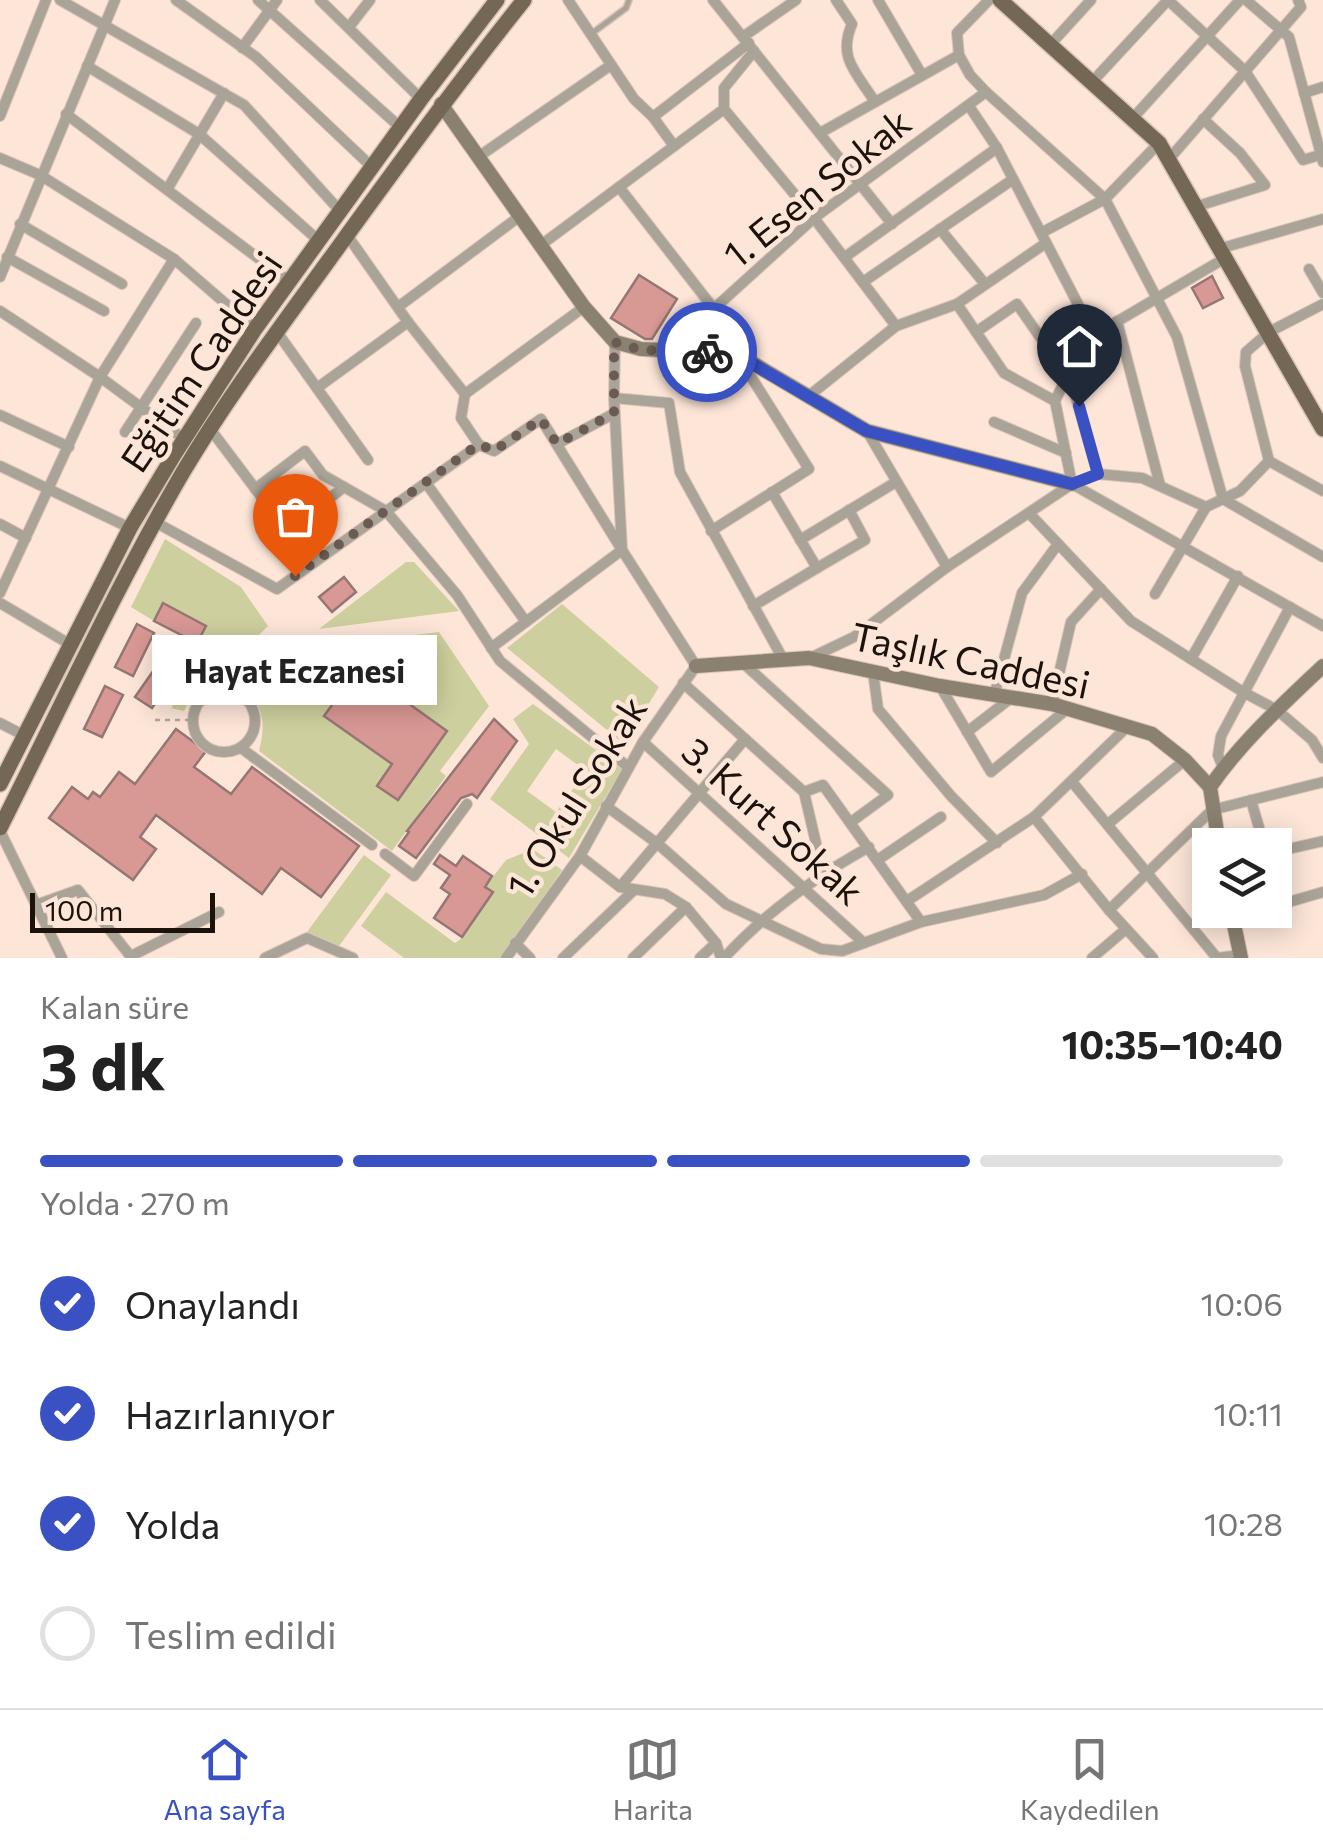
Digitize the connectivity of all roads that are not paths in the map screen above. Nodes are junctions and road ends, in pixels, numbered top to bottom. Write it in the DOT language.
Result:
graph roads {
  1 [pos="46,0"];
  2 [pos="60,0"];
  3 [pos="114,0"];
  4 [pos="176,0"];
  5 [pos="258,0"];
  6 [pos="320,0"];
  7 [pos="370,0"];
  8 [pos="497,0"];
  9 [pos="524,0"];
  10 [pos="568,0"];
  11 [pos="629,0"];
  12 [pos="713,0"];
  13 [pos="796,0"];
  14 [pos="836,0"];
  15 [pos="878,0"];
  16 [pos="1091,0"];
  17 [pos="1168,0"];
  18 [pos="1243,0"];
  19 [pos="1000,1"];
  20 [pos="1300,4"];
  21 [pos="274,5"];
  22 [pos="105,24"];
  23 [pos="350,28"];
  24 [pos="1281,30"];
  25 [pos="590,34"];
  26 [pos="1207,34"];
  27 [pos="749,43"];
  28 [pos="1050,45"];
  29 [pos="242,48"];
  30 [pos="959,54"];
  31 [pos="611,65"];
  32 [pos="87,66"];
  33 [pos="1246,70"];
  34 [pos="922,75"];
  35 [pos="1092,82"];
  36 [pos="1323,87"];
  37 [pos="986,92"];
  38 [pos="224,93"];
  39 [pos="1304,93"];
  40 [pos="421,99"];
  41 [pos="875,102"];
  42 [pos="441,104"];
  43 [pos="968,106"];
  44 [pos="724,109"];
  45 [pos="66,114"];
  46 [pos="0,116"];
  47 [pos="652,117"];
  48 [pos="1133,118"];
  49 [pos="1204,120"];
  50 [pos="400,128"];
  51 [pos="820,133"];
  52 [pos="200,134"];
  53 [pos="1160,143"];
  54 [pos="674,146"];
  55 [pos="998,148"];
  56 [pos="478,157"];
  57 [pos="1322,157"];
  58 [pos="0,158"];
  59 [pos="1170,158"];
  60 [pos="372,167"];
  61 [pos="40,174"];
  62 [pos="1012,180"];
  63 [pos="861,184"];
  64 [pos="618,187"];
  65 [pos="168,188"];
  66 [pos="1105,199"];
  67 [pos="1198,206"];
  68 [pos="340,212"];
  69 [pos="520,216"];
  70 [pos="814,218"];
  71 [pos="1323,218"];
  72 [pos="20,224"];
  73 [pos="892,224"];
  74 [pos="940,229"];
  75 [pos="348,235"];
  76 [pos="1043,238"];
  77 [pos="319,241"];
  78 [pos="541,245"];
  79 [pos="1224,252"];
  80 [pos="7,257"];
  81 [pos="845,258"];
  82 [pos="174,259"];
  83 [pos="1309,269"];
  84 [pos="0,277"];
  85 [pos="290,282"];
  86 [pos="863,282"];
  87 [pos="122,284"];
  88 [pos="985,284"];
  89 [pos="1323,293"];
  90 [pos="1158,296"];
  91 [pos="957,304"];
  92 [pos="1323,304"];
  93 [pos="584,306"];
  94 [pos="398,307"];
  95 [pos="714,309"];
  96 [pos="0,311"];
  97 [pos="104,312"];
  98 [pos="1117,321"];
  99 [pos="408,322"];
  100 [pos="196,323"];
  101 [pos="896,326"];
  102 [pos="256,329"];
  103 [pos="277,332"];
  104 [pos="976,332"];
  105 [pos="1269,332"];
  106 [pos="686,334"];
  107 [pos="1094,335"];
  108 [pos="614,342"];
  109 [pos="736,354"];
  110 [pos="1079,357"];
  111 [pos="1069,372"];
  112 [pos="100,377"];
  113 [pos="317,388"];
  114 [pos="465,394"];
  115 [pos="810,396"];
  116 [pos="614,398"];
  117 [pos="1056,401"];
  118 [pos="141,406"];
  119 [pos="614,413"];
  120 [pos="0,415"];
  121 [pos="994,422"];
  122 [pos="1323,429"];
  123 [pos="211,430"];
  124 [pos="867,431"];
  125 [pos="125,432"];
  126 [pos="184,439"];
  127 [pos="479,444"];
  128 [pos="557,444"];
  129 [pos="68,447"];
  130 [pos="1066,453"];
  131 [pos="368,460"];
  132 [pos="1269,461"];
  133 [pos="0,466"];
  134 [pos="1098,474"];
  135 [pos="896,482"];
  136 [pos="426,483"];
  137 [pos="1072,484"];
  138 [pos="1160,485"];
  139 [pos="344,487"];
  140 [pos="48,488"];
  141 [pos="256,489"];
  142 [pos="1323,491"];
  143 [pos="772,492"];
  144 [pos="1224,499"];
  145 [pos="1206,507"];
  146 [pos="849,510"];
  147 [pos="386,511"];
  148 [pos="1029,513"];
  149 [pos="155,522"];
  150 [pos="0,524"];
  151 [pos="130,528"];
  152 [pos="712,530"];
  153 [pos="287,531"];
  154 [pos="26,538"];
  155 [pos="800,540"];
  156 [pos="1058,544"];
  157 [pos="1184,545"];
  158 [pos="622,550"];
  159 [pos="1323,557"];
  160 [pos="312,564"];
  161 [pos="947,567"];
  162 [pos="817,568"];
  163 [pos="1238,576"];
  164 [pos="2,584"];
  165 [pos="1100,589"];
  166 [pos="1154,594"];
  167 [pos="0,603"];
  168 [pos="753,606"];
  169 [pos="1290,607"];
  170 [pos="526,622"];
  171 [pos="1323,626"];
  172 [pos="71,645"];
  173 [pos="492,648"];
  174 [pos="809,658"];
  175 [pos="1191,659"];
  176 [pos="783,660"];
  177 [pos="741,661"];
  178 [pos="696,666"];
  179 [pos="1323,666"];
  180 [pos="873,672"];
  181 [pos="683,683"];
  182 [pos="940,686"];
  183 [pos="1243,692"];
  184 [pos="994,696"];
  185 [pos="1012,698"];
  186 [pos="1059,707"];
  187 [pos="1277,710"];
  188 [pos="0,723"];
  189 [pos="1128,727"];
  190 [pos="967,732"];
  191 [pos="26,736"];
  192 [pos="745,739"];
  193 [pos="643,742"];
  194 [pos="241,748"];
  195 [pos="1323,758"];
  196 [pos="1185,760"];
  197 [pos="628,767"];
  198 [pos="1223,768"];
  199 [pos="1073,782"];
  200 [pos="1323,782"];
  201 [pos="0,784"];
  202 [pos="1210,788"];
  203 [pos="804,792"];
  204 [pos="700,793"];
  205 [pos="1251,800"];
  206 [pos="468,804"];
  207 [pos="606,806"];
  208 [pos="1212,810"];
  209 [pos="941,817"];
  210 [pos="1034,817"];
  211 [pos="851,822"];
  212 [pos="1108,824"];
  213 [pos="1216,828"];
  214 [pos="1259,828"];
  215 [pos="0,830"];
  216 [pos="1323,841"];
  217 [pos="658,844"];
  218 [pos="997,844"];
  219 [pos="372,845"];
  220 [pos="869,847"];
  221 [pos="1292,848"];
  222 [pos="385,854"];
  223 [pos="580,856"];
  224 [pos="879,859"];
  225 [pos="823,873"];
  226 [pos="1082,874"];
  227 [pos="1149,874"];
  228 [pos="620,887"];
  229 [pos="802,888"];
  230 [pos="634,890"];
  231 [pos="1323,892"];
  232 [pos="1292,901"];
  233 [pos="907,902"];
  234 [pos="36,905"];
  235 [pos="686,907"];
  236 [pos="1109,910"];
  237 [pos="219,912"];
  238 [pos="760,920"];
  239 [pos="921,922"];
  240 [pos="1235,928"];
  241 [pos="1126,930"];
  242 [pos="516,943"];
  243 [pos="716,943"];
  244 [pos="864,943"];
  245 [pos="818,953"];
  246 [pos="1240,956"];
  247 [pos="132,957"];
  248 [pos="62,958"];
  249 [pos="266,958"];
  250 [pos="353,958"];
  251 [pos="506,958"];
  252 [pos="530,958"];
  253 [pos="562,958"];
  254 [pos="633,958"];
  255 [pos="700,958"];
  256 [pos="723,958"];
  257 [pos="1092,958"];
  258 [pos="1152,958"];
  1 -- 46 [label="street"];
  2 -- 22 [label="street"];
  3 -- 22 [label="street"];
  4 -- 29 [label="street"];
  5 -- 21 [label="street"];
  6 -- 23 [label="street"];
  7 -- 23 [label="street"];
  8 -- 40 [label="main road, Eğitim Caddesi"];
  9 -- 42 [label="main road, Eğitim Caddesi"];
  10 -- 25 [label="street"];
  11 -- 25 [label="lane"];
  12 -- 27 [label="street"];
  13 -- 27 [label="street"];
  14 -- 41 [label="street"];
  15 -- 34 [label="street"];
  16 -- 28 [label="street"];
  17 -- 26 [label="street"];
  17 -- 35 [label="street"];
  18 -- 24 [label="street"];
  18 -- 26 [label="street"];
  19 -- 28 [label="main road"];
  19 -- 30 [label="street"];
  20 -- 24 [label="street"];
  21 -- 29 [label="street"];
  21 -- 50 [label="street"];
  22 -- 32 [label="street"];
  22 -- 38 [label="street"];
  23 -- 40 [label="street"];
  24 -- 33 [label="street"];
  24 -- 39 [label="street"];
  25 -- 31 [label="street"];
  26 -- 33 [label="street"];
  26 -- 48 [label="street"];
  27 -- 44 [label="street"];
  27 -- 47 [label="street"];
  27 -- 51 [label="street"];
  28 -- 35 [label="main road"];
  29 -- 60 [label="street"];
  30 -- 34 [label="street"];
  30 -- 37 [label="street"];
  31 -- 47 [label="street"];
  31 -- 56 [label="street"];
  32 -- 45 [label="street"];
  32 -- 52 [label="street"];
  33 -- 49 [label="street"];
  33 -- 57 [label="street"];
  34 -- 41 [label="street"];
  35 -- 48 [label="main road"];
  36 -- 39 [label="street"];
  37 -- 43 [label="street, 1. Esen Sokak"];
  37 -- 66 [label="street"];
  38 -- 52 [label="street"];
  38 -- 68 [label="street"];
  39 -- 57 [label="street"];
  40 -- 50 [label="main road, Eğitim Caddesi"];
  41 -- 51 [label="street"];
  42 -- 56 [label="street"];
  42 -- 75 [label="main road, Eğitim Caddesi"];
  43 -- 55 [label="street"];
  43 -- 63 [label="street, 1. Esen Sokak"];
  44 -- 54 [label="street"];
  44 -- 70 [label="street"];
  45 -- 61 [label="street"];
  45 -- 65 [label="street"];
  47 -- 54 [label="street"];
  48 -- 53 [label="main road"];
  49 -- 59 [label="street"];
  49 -- 67 [label="street"];
  50 -- 60 [label="main road, Eğitim Caddesi"];
  51 -- 63 [label="street"];
  52 -- 65 [label="street"];
  52 -- 77 [label="street"];
  53 -- 59 [label="main road"];
  53 -- 66 [label="street"];
  54 -- 64 [label="street"];
  55 -- 62 [label="street"];
  55 -- 73 [label="street"];
  56 -- 69 [label="street"];
  58 -- 61 [label="street"];
  59 -- 67 [label="main road"];
  60 -- 68 [label="main road, Eğitim Caddesi"];
  61 -- 72 [label="street"];
  61 -- 82 [label="street"];
  62 -- 74 [label="street"];
  62 -- 76 [label="street"];
  63 -- 70 [label="street, 1. Esen Sokak"];
  63 -- 73 [label="street"];
  64 -- 78 [label="street"];
  64 -- 95 [label="street"];
  65 -- 85 [label="street"];
  66 -- 76 [label="street"];
  66 -- 90 [label="street"];
  67 -- 79 [label="main road"];
  68 -- 77 [label="main road, Eğitim Caddesi"];
  69 -- 78 [label="street"];
  69 -- 94 [label="street"];
  70 -- 81 [label="street"];
  70 -- 95 [label="street, 1. Esen Sokak"];
  71 -- 79 [label="street"];
  72 -- 80 [label="street"];
  72 -- 87 [label="street"];
  73 -- 81 [label="street"];
  74 -- 86 [label="street"];
  74 -- 88 [label="street"];
  75 -- 94 [label="street"];
  75 -- 103 [label="main road, Eğitim Caddesi"];
  76 -- 88 [label="street"];
  76 -- 107 [label="street"];
  77 -- 85 [label="main road, Eğitim Caddesi"];
  78 -- 93 [label="street"];
  79 -- 90 [label="street"];
  79 -- 105 [label="main road"];
  80 -- 84 [label="street"];
  80 -- 97 [label="street"];
  81 -- 86 [label="street"];
  82 -- 102 [label="street"];
  82 -- 112 [label="street"];
  83 -- 89 [label="street"];
  85 -- 102 [label="main road, Eğitim Caddesi"];
  86 -- 101 [label="street"];
  88 -- 91 [label="street"];
  90 -- 98 [label="street"];
  90 -- 144 [label="street"];
  91 -- 101 [label="street"];
  91 -- 104 [label="street"];
  92 -- 105 [label="street"];
  93 -- 108 [label="street"];
  93 -- 114 [label="street"];
  94 -- 99 [label="street"];
  95 -- 106 [label="street, 1. Esen Sokak"];
  96 -- 112 [label="street"];
  98 -- 107 [label="street"];
  98 -- 138 [label="street"];
  99 -- 113 [label="street"];
  99 -- 114 [label="street"];
  100 -- 118 [label="street"];
  101 -- 115 [label="street"];
  102 -- 126 [label="main road, Eğitim Caddesi"];
  103 -- 113 [label="street"];
  103 -- 123 [label="main road, Eğitim Caddesi"];
  104 -- 110 [label="street"];
  104 -- 117 [label="street"];
  105 -- 122 [label="main road"];
  105 -- 132 [label="street"];
  107 -- 110 [label="street"];
  108 -- 109 [label="street"];
  108 -- 116 [label="street"];
  109 -- 115 [label="street"];
  109 -- 143 [label="street"];
  110 -- 111 [label="street"];
  111 -- 117 [label="street"];
  111 -- 134 [label="street"];
  112 -- 118 [label="street"];
  112 -- 129 [label="street"];
  113 -- 131 [label="street"];
  114 -- 127 [label="street"];
  115 -- 124 [label="street"];
  116 -- 119 [label="street"];
  116 -- 152 [label="street"];
  117 -- 130 [label="street"];
  118 -- 125 [label="street"];
  118 -- 126 [label="street"];
  119 -- 128 [label="street"];
  119 -- 158 [label="street"];
  120 -- 129 [label="street"];
  121 -- 130 [label="street"];
  123 -- 141 [label="street"];
  123 -- 149 [label="main road, Eğitim Caddesi"];
  124 -- 135 [label="street"];
  124 -- 137 [label="street"];
  126 -- 151 [label="main road, Eğitim Caddesi"];
  127 -- 128 [label="street"];
  127 -- 136 [label="street"];
  128 -- 158 [label="street"];
  129 -- 140 [label="street"];
  130 -- 137 [label="street"];
  132 -- 142 [label="street"];
  132 -- 144 [label="street"];
  133 -- 140 [label="street"];
  134 -- 137 [label="street"];
  134 -- 138 [label="street"];
  135 -- 146 [label="street"];
  135 -- 161 [label="street"];
  136 -- 147 [label="street"];
  136 -- 170 [label="street"];
  137 -- 148 [label="street"];
  137 -- 157 [label="street"];
  138 -- 145 [label="street"];
  139 -- 141 [label="street"];
  139 -- 147 [label="street"];
  139 -- 153 [label="street"];
  140 -- 151 [label="street"];
  140 -- 154 [label="street"];
  141 -- 153 [label="street"];
  143 -- 152 [label="street"];
  143 -- 155 [label="street"];
  144 -- 145 [label="street"];
  144 -- 159 [label="street"];
  145 -- 157 [label="street"];
  146 -- 155 [label="street"];
  146 -- 162 [label="street"];
  147 -- 160 [label="street"];
  147 -- 173 [label="street"];
  148 -- 156 [label="street"];
  148 -- 161 [label="street"];
  149 -- 160 [label="street"];
  149 -- 215 [label="main road, Eğitim Caddesi"];
  150 -- 154 [label="street"];
  151 -- 172 [label="main road, Eğitim Caddesi"];
  152 -- 168 [label="street"];
  153 -- 160 [label="street"];
  154 -- 164 [label="street"];
  155 -- 162 [label="street"];
  156 -- 165 [label="street"];
  156 -- 184 [label="street"];
  157 -- 163 [label="street"];
  157 -- 166 [label="street"];
  158 -- 170 [label="street"];
  158 -- 178 [label="street"];
  161 -- 174 [label="street"];
  162 -- 168 [label="street"];
  163 -- 169 [label="street"];
  163 -- 175 [label="street"];
  165 -- 175 [label="street"];
  165 -- 186 [label="street"];
  167 -- 172 [label="street"];
  168 -- 176 [label="street"];
  169 -- 171 [label="street"];
  169 -- 183 [label="street"];
  170 -- 173 [label="street"];
  172 -- 191 [label="main road, Eğitim Caddesi"];
  173 -- 197 [label="street"];
  174 -- 176 [label="street, Taşlık Caddesi"];
  174 -- 180 [label="street, Taşlık Caddesi"];
  175 -- 183 [label="street"];
  176 -- 177 [label="street, Taşlık Caddesi"];
  177 -- 178 [label="street, Taşlık Caddesi"];
  177 -- 211 [label="street"];
  178 -- 181 [label="street, 1. Okul Sokak"];
  179 -- 187 [label="street"];
  180 -- 182 [label="street, Taşlık Caddesi"];
  180 -- 218 [label="street"];
  181 -- 192 [label="street"];
  181 -- 193 [label="street, 1. Okul Sokak"];
  182 -- 184 [label="street, Taşlık Caddesi"];
  182 -- 190 [label="street"];
  183 -- 187 [label="street"];
  183 -- 198 [label="street"];
  184 -- 185 [label="street, Taşlık Caddesi"];
  185 -- 186 [label="street, Taşlık Caddesi"];
  185 -- 190 [label="street"];
  186 -- 189 [label="street, Taşlık Caddesi"];
  186 -- 190 [label="street"];
  187 -- 195 [label="street"];
  187 -- 198 [label="street"];
  188 -- 191 [label="street"];
  189 -- 196 [label="street, Taşlık Caddesi"];
  189 -- 199 [label="street"];
  191 -- 201 [label="main road, Eğitim Caddesi"];
  192 -- 203 [label="street"];
  192 -- 204 [label="street"];
  193 -- 197 [label="street, 1. Okul Sokak"];
  193 -- 204 [label="street, 3. Kurt Sokak"];
  194 -- 194 [label="street"];
  194 -- 219 [label="street"];
  196 -- 202 [label="street, Taşlık Caddesi"];
  196 -- 212 [label="street"];
  197 -- 207 [label="street, 1. Okul Sokak"];
  198 -- 202 [label="street"];
  199 -- 210 [label="street"];
  199 -- 212 [label="street"];
  200 -- 205 [label="street"];
  202 -- 208 [label="street"];
  203 -- 211 [label="street"];
  203 -- 225 [label="street"];
  204 -- 217 [label="street"];
  204 -- 229 [label="street, 3. Kurt Sokak"];
  205 -- 208 [label="street"];
  205 -- 214 [label="street"];
  206 -- 222 [label="street"];
  207 -- 217 [label="street"];
  207 -- 223 [label="street, 1. Okul Sokak"];
  208 -- 213 [label="street"];
  208 -- 227 [label="street"];
  209 -- 224 [label="street"];
  210 -- 218 [label="street"];
  210 -- 226 [label="street"];
  211 -- 220 [label="street"];
  212 -- 227 [label="street"];
  215 -- 234 [label="street"];
  216 -- 221 [label="street"];
  217 -- 228 [label="street"];
  217 -- 238 [label="street"];
  218 -- 233 [label="street"];
  220 -- 224 [label="street"];
  220 -- 225 [label="street"];
  223 -- 228 [label="street"];
  223 -- 242 [label="street, 1. Okul Sokak"];
  224 -- 233 [label="street"];
  225 -- 229 [label="street"];
  226 -- 236 [label="street"];
  226 -- 239 [label="street"];
  227 -- 236 [label="street"];
  227 -- 246 [label="street"];
  228 -- 230 [label="street"];
  229 -- 238 [label="street"];
  229 -- 244 [label="street, 3. Kurt Sokak"];
  230 -- 235 [label="street"];
  230 -- 253 [label="street"];
  231 -- 232 [label="street"];
  233 -- 239 [label="street"];
  234 -- 247 [label="street"];
  234 -- 248 [label="street"];
  235 -- 243 [label="street"];
  235 -- 254 [label="street"];
  236 -- 241 [label="street"];
  237 -- 247 [label="street"];
  238 -- 245 [label="street"];
  238 -- 256 [label="street"];
  239 -- 244 [label="street"];
  240 -- 246 [label="street"];
  241 -- 257 [label="street"];
  241 -- 258 [label="street"];
  242 -- 251 [label="street, 1. Okul Sokak"];
  242 -- 252 [label="street"];
  243 -- 255 [label="street"];
  243 -- 256 [label="street"];
  244 -- 245 [label="street"];
  249 -- 250 [label="street"];
}
